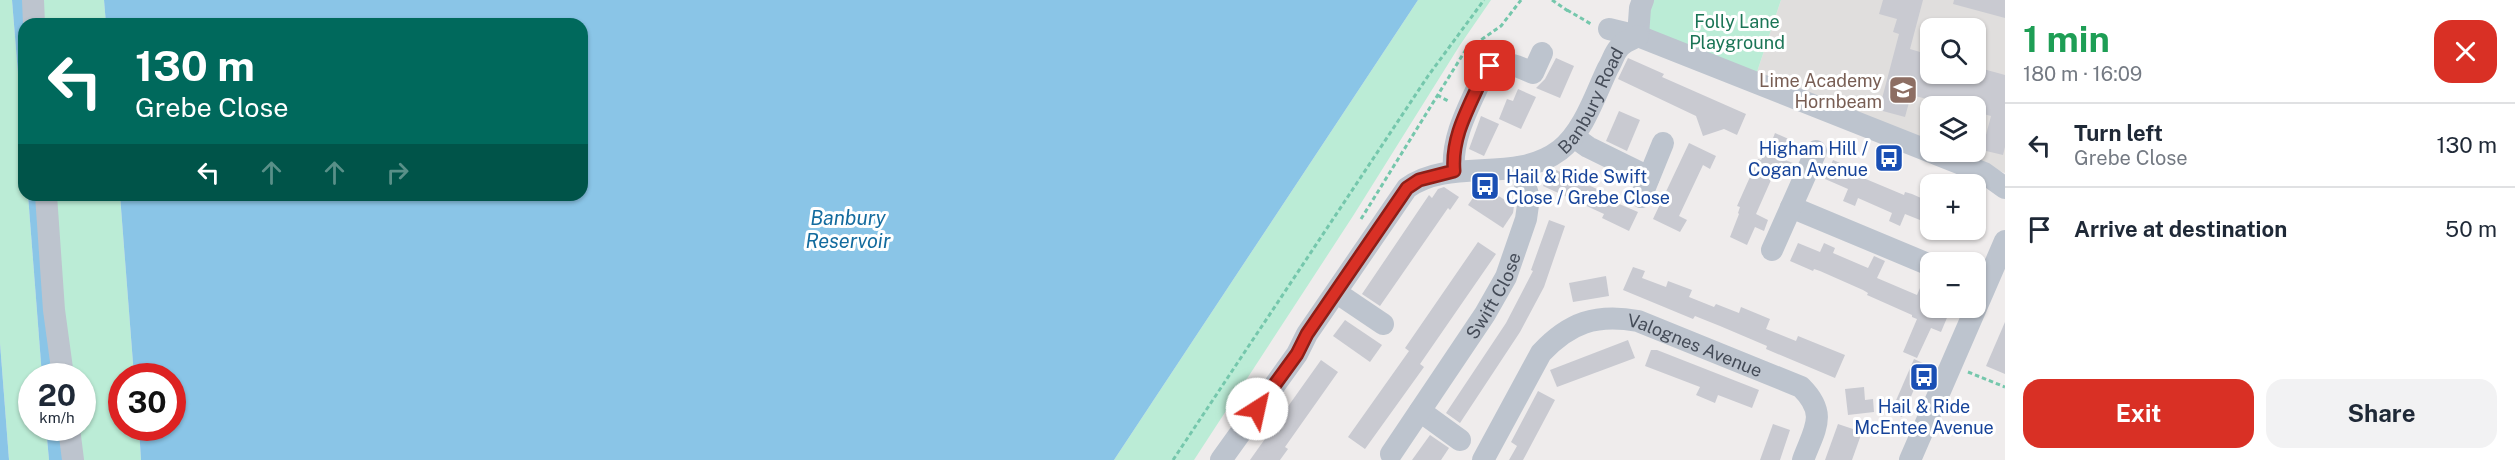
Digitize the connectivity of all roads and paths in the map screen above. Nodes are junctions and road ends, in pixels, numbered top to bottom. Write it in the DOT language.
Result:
graph roads {
  1 [pos="33,0"];
  2 [pos="1484,0"];
  3 [pos="1552,0"];
  4 [pos="1643,0"];
  5 [pos="34,18"];
  6 [pos="1608,29"];
  7 [pos="1638,36"];
  8 [pos="1542,53"];
  9 [pos="1437,95"];
  10 [pos="1446,100"];
  11 [pos="1574,137"];
  12 [pos="1663,143"];
  13 [pos="1816,151"];
  14 [pos="1520,167"];
  15 [pos="1454,171"];
  16 [pos="2005,188"];
  17 [pos="46,201"];
  18 [pos="1791,207"];
  19 [pos="2005,241"];
  20 [pos="1773,250"];
  21 [pos="1920,261"];
  22 [pos="1986,275"];
  23 [pos="1336,293"];
  24 [pos="1968,318"];
  25 [pos="1383,324"];
  26 [pos="61,363"];
  27 [pos="1951,365"];
  28 [pos="2005,387"];
  29 [pos="1419,411"];
  30 [pos="1460,440"];
  31 [pos="71,441"];
  32 [pos="1391,454"];
  33 [pos="73,460"];
  34 [pos="1173,460"];
  35 [pos="1221,460"];
  36 [pos="1483,460"];
  37 [pos="1803,460"];
  38 [pos="1910,460"];
  1 -- 5 [label="street"];
  2 -- 34 [label="path"];
  3 -- 6 [label="path"];
  4 -- 7 [label="street"];
  6 -- 7 [label="street"];
  7 -- 11 [label="street, Banbury Road"];
  7 -- 16 [label="street"];
  8 -- 15 [label="street"];
  9 -- 10 [label="path"];
  11 -- 12 [label="street"];
  11 -- 14 [label="street, Banbury Road"];
  13 -- 18 [label="street"];
  14 -- 15 [label="street, Banbury Road"];
  14 -- 29 [label="street, Swift Close"];
  15 -- 23 [label="street, Banbury Road"];
  17 -- 26 [label="street"];
  18 -- 20 [label="street"];
  18 -- 21 [label="street"];
  19 -- 22 [label="street"];
  23 -- 25 [label="street"];
  23 -- 35 [label="street, Banbury Road"];
  24 -- 27 [label="street"];
  27 -- 28 [label="path"];
  27 -- 38 [label="street"];
  29 -- 30 [label="street"];
  29 -- 32 [label="street, Swift Close"];
  31 -- 33 [label="street"];
  36 -- 37 [label="street, Valognes Avenue"];
}
